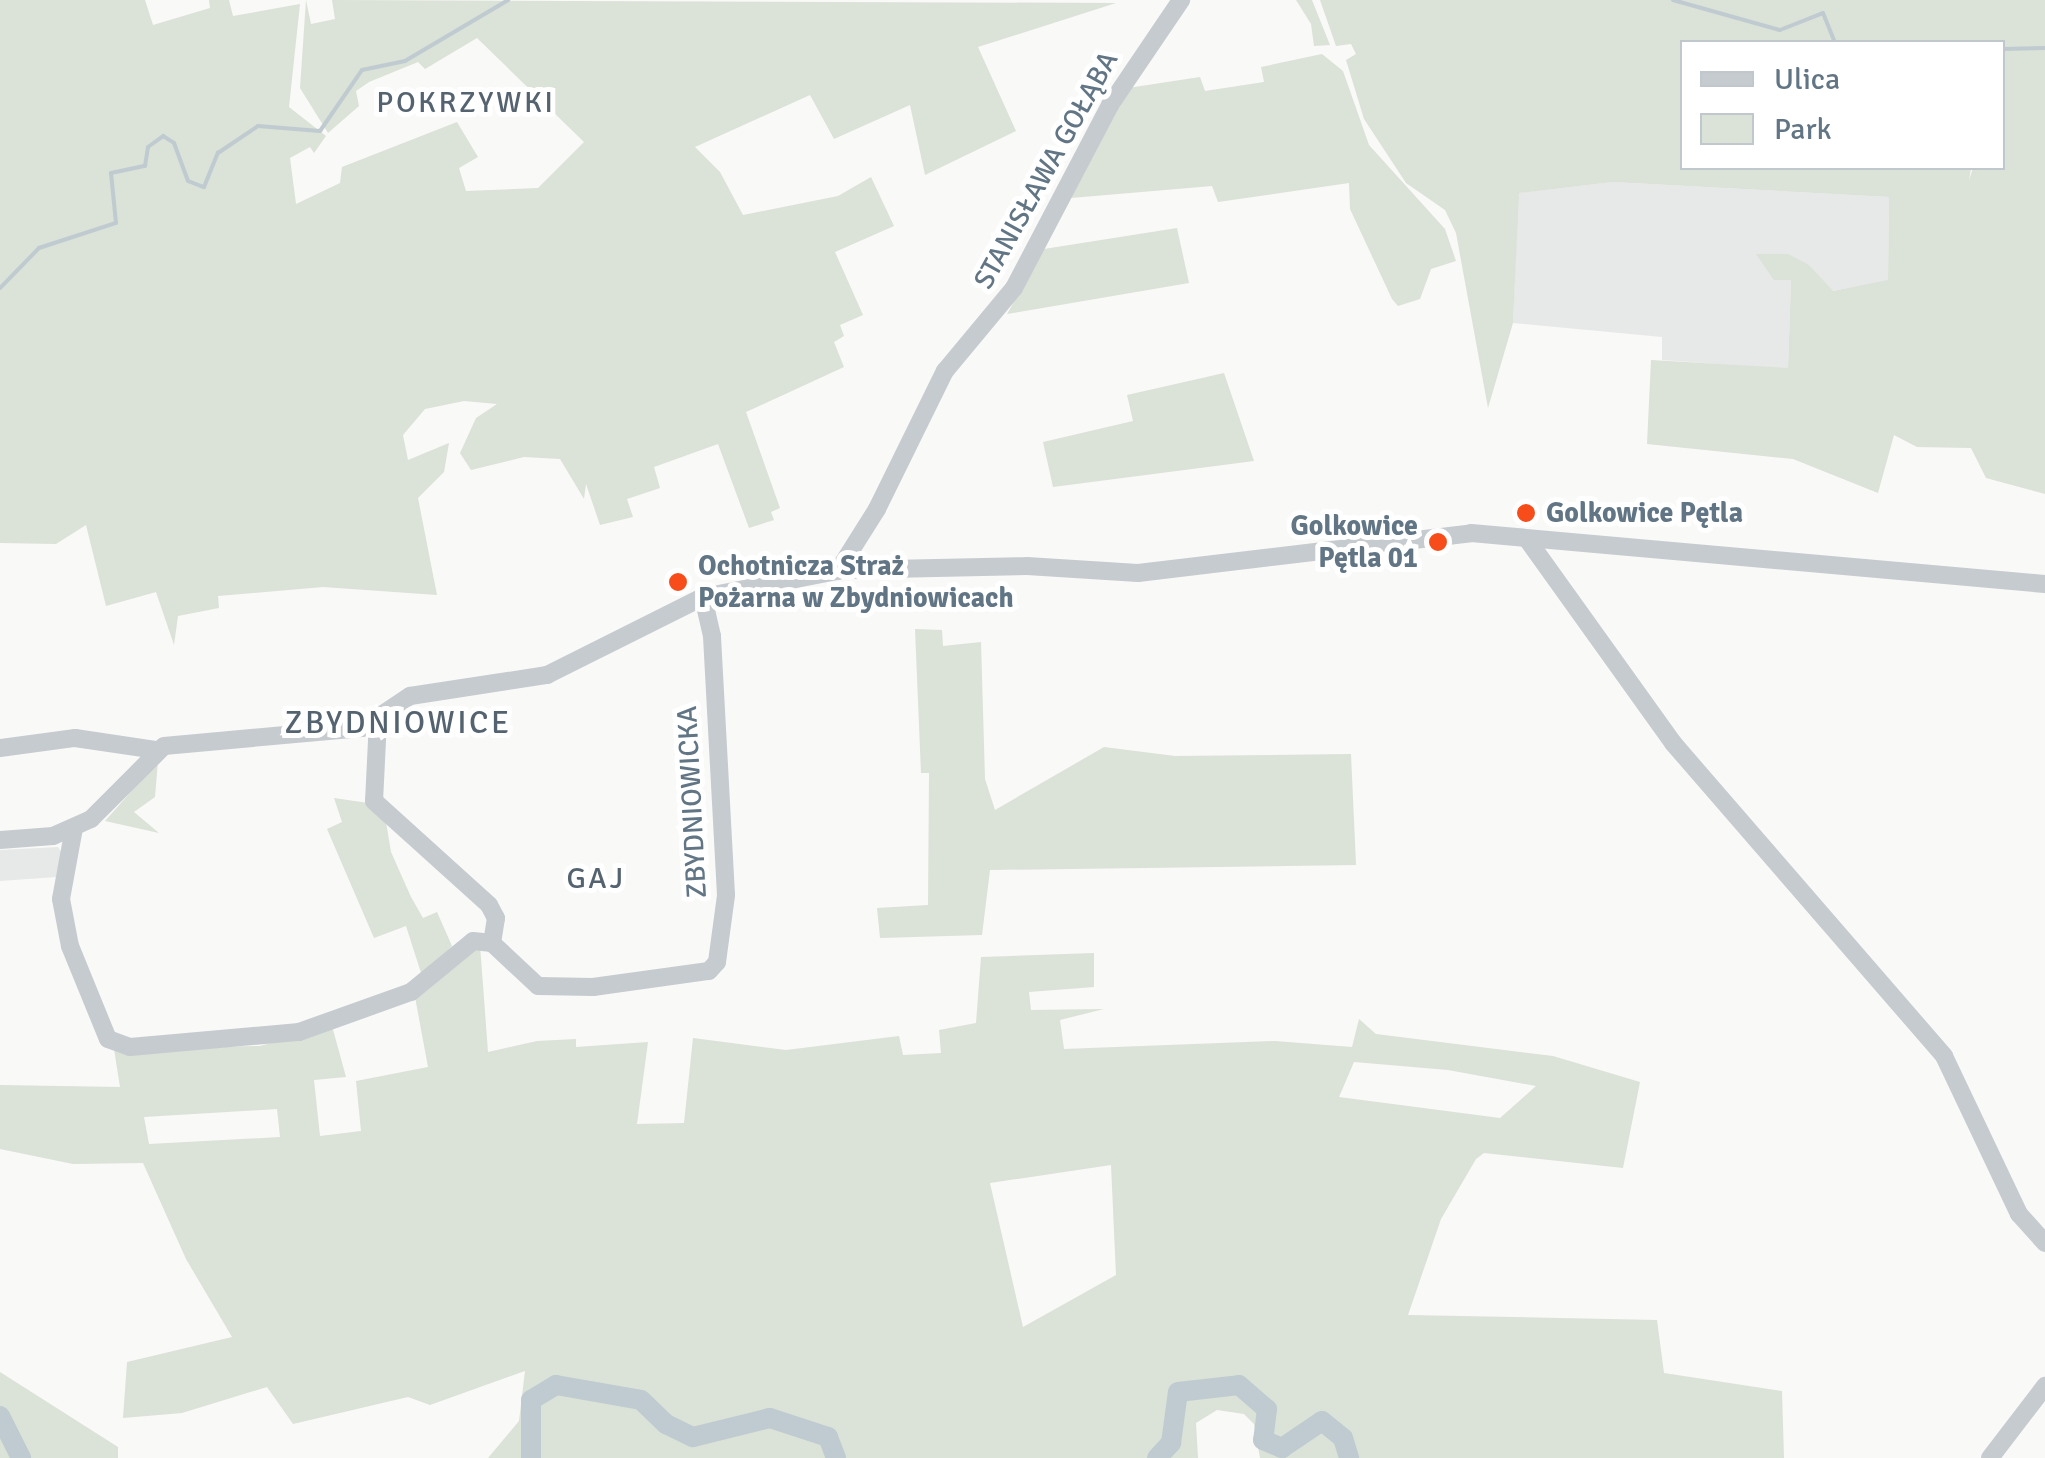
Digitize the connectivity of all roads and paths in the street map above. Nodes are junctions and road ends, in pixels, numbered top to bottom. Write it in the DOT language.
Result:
graph roads {
  1 [pos="1181,0"];
  2 [pos="1526,539"];
  3 [pos="838,571"];
  4 [pos="2045,584"];
  5 [pos="702,597"];
  6 [pos="378,720"];
  7 [pos="0,748"];
  8 [pos="155,750"];
  9 [pos="74,828"];
  10 [pos="0,840"];
  11 [pos="492,942"];
  12 [pos="2045,1243"];
  13 [pos="2045,1386"];
  14 [pos="1990,1458"];
  1 -- 3 [label="street, STANISŁAWA GOŁĄBA"];
  2 -- 3 [label="street"];
  2 -- 4 [label="street"];
  2 -- 12 [label="street"];
  3 -- 5 [label="street"];
  5 -- 6 [label="street"];
  5 -- 11 [label="street, ZBYDNIOWICKA"];
  6 -- 8 [label="street"];
  6 -- 11 [label="street"];
  7 -- 8 [label="street"];
  8 -- 9 [label="street"];
  9 -- 10 [label="street"];
  9 -- 11 [label="street"];
  13 -- 14 [label="street"];
}
